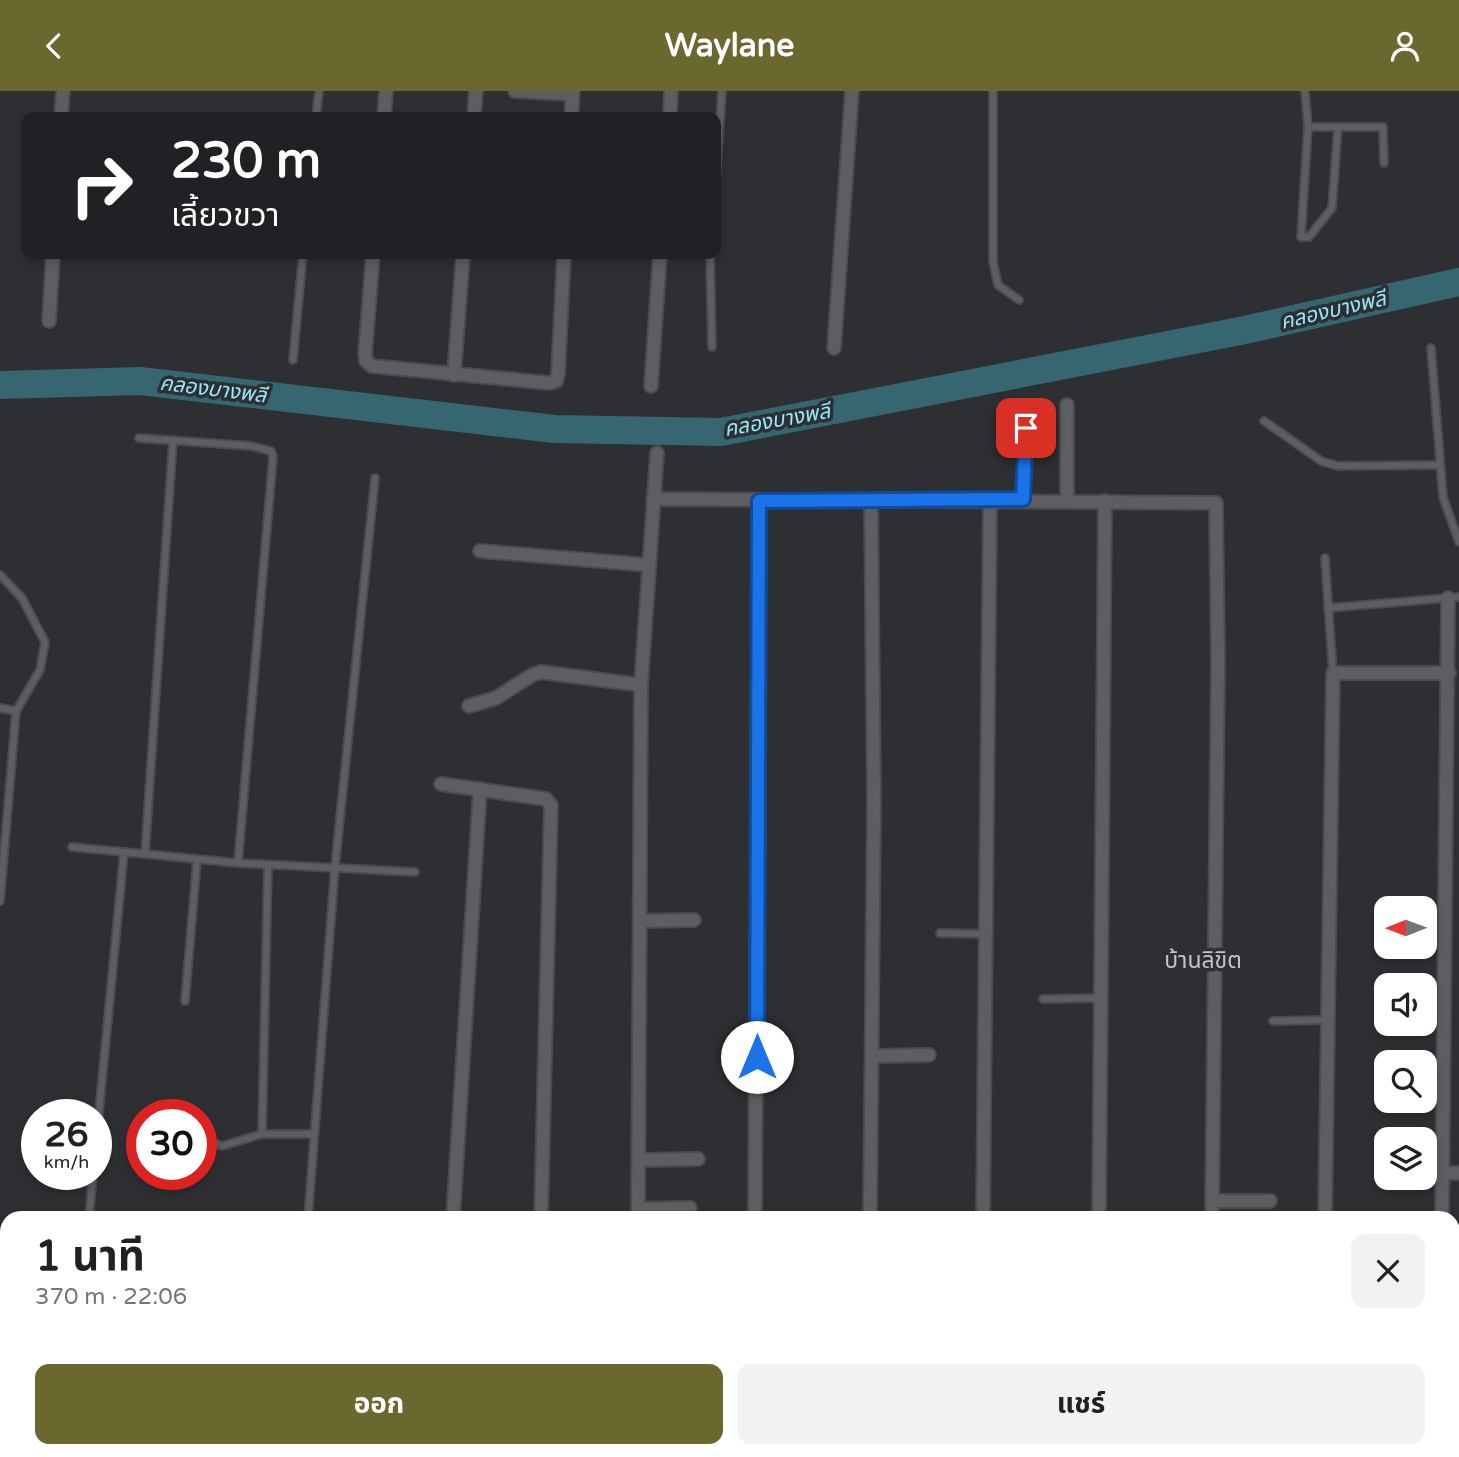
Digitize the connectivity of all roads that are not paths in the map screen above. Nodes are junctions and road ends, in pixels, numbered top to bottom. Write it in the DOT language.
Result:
graph roads {
  1 [pos="63,91"];
  2 [pos="319,91"];
  3 [pos="386,91"];
  4 [pos="476,91"];
  5 [pos="514,91"];
  6 [pos="671,91"];
  7 [pos="722,91"];
  8 [pos="852,91"];
  9 [pos="993,91"];
  10 [pos="1305,91"];
  11 [pos="573,93"];
  12 [pos="61,112"];
  13 [pos="317,112"];
  14 [pos="384,112"];
  15 [pos="474,112"];
  16 [pos="571,112"];
  17 [pos="670,112"];
  18 [pos="721,112"];
  19 [pos="1308,127"];
  20 [pos="1338,127"];
  21 [pos="1384,163"];
  22 [pos="53,259"];
  23 [pos="303,259"];
  24 [pos="373,259"];
  25 [pos="463,259"];
  26 [pos="564,259"];
  27 [pos="660,259"];
  28 [pos="710,259"];
  29 [pos="1019,300"];
  30 [pos="48,321"];
  31 [pos="712,347"];
  32 [pos="834,348"];
  33 [pos="1432,348"];
  34 [pos="293,360"];
  35 [pos="454,375"];
  36 [pos="651,386"];
  37 [pos="1068,405"];
  38 [pos="1264,421"];
  39 [pos="1026,428"];
  40 [pos="139,438"];
  41 [pos="173,440"];
  42 [pos="657,453"];
  43 [pos="1439,465"];
  44 [pos="374,478"];
  45 [pos="653,499"];
  46 [pos="990,499"];
  47 [pos="1023,499"];
  48 [pos="1067,500"];
  49 [pos="759,501"];
  50 [pos="871,501"];
  51 [pos="1104,501"];
  52 [pos="1459,542"];
  53 [pos="480,551"];
  54 [pos="1325,558"];
  55 [pos="648,565"];
  56 [pos="0,575"];
  57 [pos="1454,597"];
  58 [pos="1328,608"];
  59 [pos="1333,673"];
  60 [pos="1449,673"];
  61 [pos="641,685"];
  62 [pos="469,706"];
  63 [pos="0,708"];
  64 [pos="16,711"];
  65 [pos="441,785"];
  66 [pos="480,789"];
  67 [pos="72,847"];
  68 [pos="124,852"];
  69 [pos="145,853"];
  70 [pos="197,860"];
  71 [pos="238,863"];
  72 [pos="268,865"];
  73 [pos="335,867"];
  74 [pos="415,872"];
  75 [pos="0,901"];
  76 [pos="694,920"];
  77 [pos="641,921"];
  78 [pos="940,933"];
  79 [pos="985,934"];
  80 [pos="1099,998"];
  81 [pos="1043,999"];
  82 [pos="185,1001"];
  83 [pos="1329,1020"];
  84 [pos="1273,1021"];
  85 [pos="929,1055"];
  86 [pos="872,1056"];
  87 [pos="100,1099"];
  88 [pos="262,1134"];
  89 [pos="314,1134"];
  90 [pos="217,1144"];
  91 [pos="1437,1152"];
  92 [pos="1443,1152"];
  93 [pos="698,1159"];
  94 [pos="639,1160"];
  95 [pos="1443,1173"];
  96 [pos="1459,1173"];
  97 [pos="92,1190"];
  98 [pos="1212,1201"];
  99 [pos="1270,1201"];
  100 [pos="690,1208"];
  101 [pos="90,1211"];
  102 [pos="308,1211"];
  103 [pos="453,1211"];
  104 [pos="541,1211"];
  105 [pos="638,1211"];
  106 [pos="664,1211"];
  107 [pos="755,1211"];
  108 [pos="870,1211"];
  109 [pos="983,1211"];
  110 [pos="1098,1211"];
  111 [pos="1212,1211"];
  112 [pos="1325,1211"];
  113 [pos="1442,1211"];
  1 -- 12 [label="street"];
  2 -- 13 [label="lane"];
  3 -- 14 [label="street"];
  4 -- 15 [label="street"];
  5 -- 11 [label="street"];
  6 -- 17 [label="street"];
  7 -- 18 [label="lane"];
  8 -- 32 [label="street"];
  9 -- 29 [label="lane"];
  10 -- 19 [label="lane"];
  11 -- 16 [label="street"];
  19 -- 20 [label="lane"];
  19 -- 20 [label="lane"];
  20 -- 21 [label="lane"];
  22 -- 30 [label="street"];
  23 -- 34 [label="lane"];
  24 -- 35 [label="street"];
  25 -- 35 [label="street"];
  26 -- 35 [label="street"];
  27 -- 36 [label="street"];
  28 -- 31 [label="lane"];
  33 -- 43 [label="lane"];
  37 -- 48 [label="street"];
  38 -- 43 [label="lane"];
  39 -- 47 [label="street"];
  40 -- 41 [label="lane"];
  41 -- 69 [label="lane"];
  41 -- 71 [label="lane"];
  42 -- 45 [label="street"];
  43 -- 52 [label="lane"];
  44 -- 73 [label="lane"];
  45 -- 49 [label="street"];
  45 -- 55 [label="street"];
  46 -- 47 [label="street"];
  46 -- 50 [label="street"];
  46 -- 79 [label="street"];
  47 -- 48 [label="street"];
  48 -- 51 [label="street"];
  49 -- 50 [label="street"];
  49 -- 107 [label="street"];
  50 -- 86 [label="street"];
  51 -- 80 [label="street"];
  51 -- 98 [label="street"];
  53 -- 55 [label="street"];
  54 -- 58 [label="lane"];
  55 -- 61 [label="street"];
  56 -- 64 [label="lane"];
  57 -- 58 [label="lane"];
  57 -- 60 [label="street"];
  58 -- 59 [label="lane"];
  59 -- 60 [label="street"];
  59 -- 83 [label="street"];
  60 -- 92 [label="street"];
  61 -- 62 [label="street"];
  61 -- 77 [label="street"];
  63 -- 64 [label="lane"];
  64 -- 75 [label="lane"];
  65 -- 66 [label="street"];
  66 -- 103 [label="street"];
  66 -- 104 [label="street"];
  67 -- 68 [label="lane"];
  68 -- 69 [label="lane"];
  68 -- 87 [label="lane"];
  69 -- 70 [label="lane"];
  70 -- 71 [label="lane"];
  70 -- 82 [label="lane"];
  71 -- 72 [label="lane"];
  72 -- 73 [label="lane"];
  72 -- 88 [label="lane"];
  73 -- 74 [label="lane"];
  73 -- 89 [label="lane"];
  76 -- 77 [label="street"];
  77 -- 94 [label="street"];
  78 -- 79 [label="lane"];
  79 -- 109 [label="street"];
  80 -- 81 [label="lane"];
  80 -- 110 [label="street"];
  83 -- 84 [label="lane"];
  83 -- 112 [label="street"];
  85 -- 86 [label="street"];
  86 -- 108 [label="street"];
  88 -- 89 [label="lane"];
  88 -- 90 [label="lane"];
  89 -- 102 [label="lane"];
  91 -- 92 [label="street"];
  92 -- 95 [label="street"];
  93 -- 94 [label="street"];
  94 -- 105 [label="street"];
  95 -- 96 [label="street"];
  95 -- 113 [label="street"];
  97 -- 101 [label="lane"];
  98 -- 99 [label="street"];
  98 -- 111 [label="street"];
  100 -- 106 [label="street"];
}
